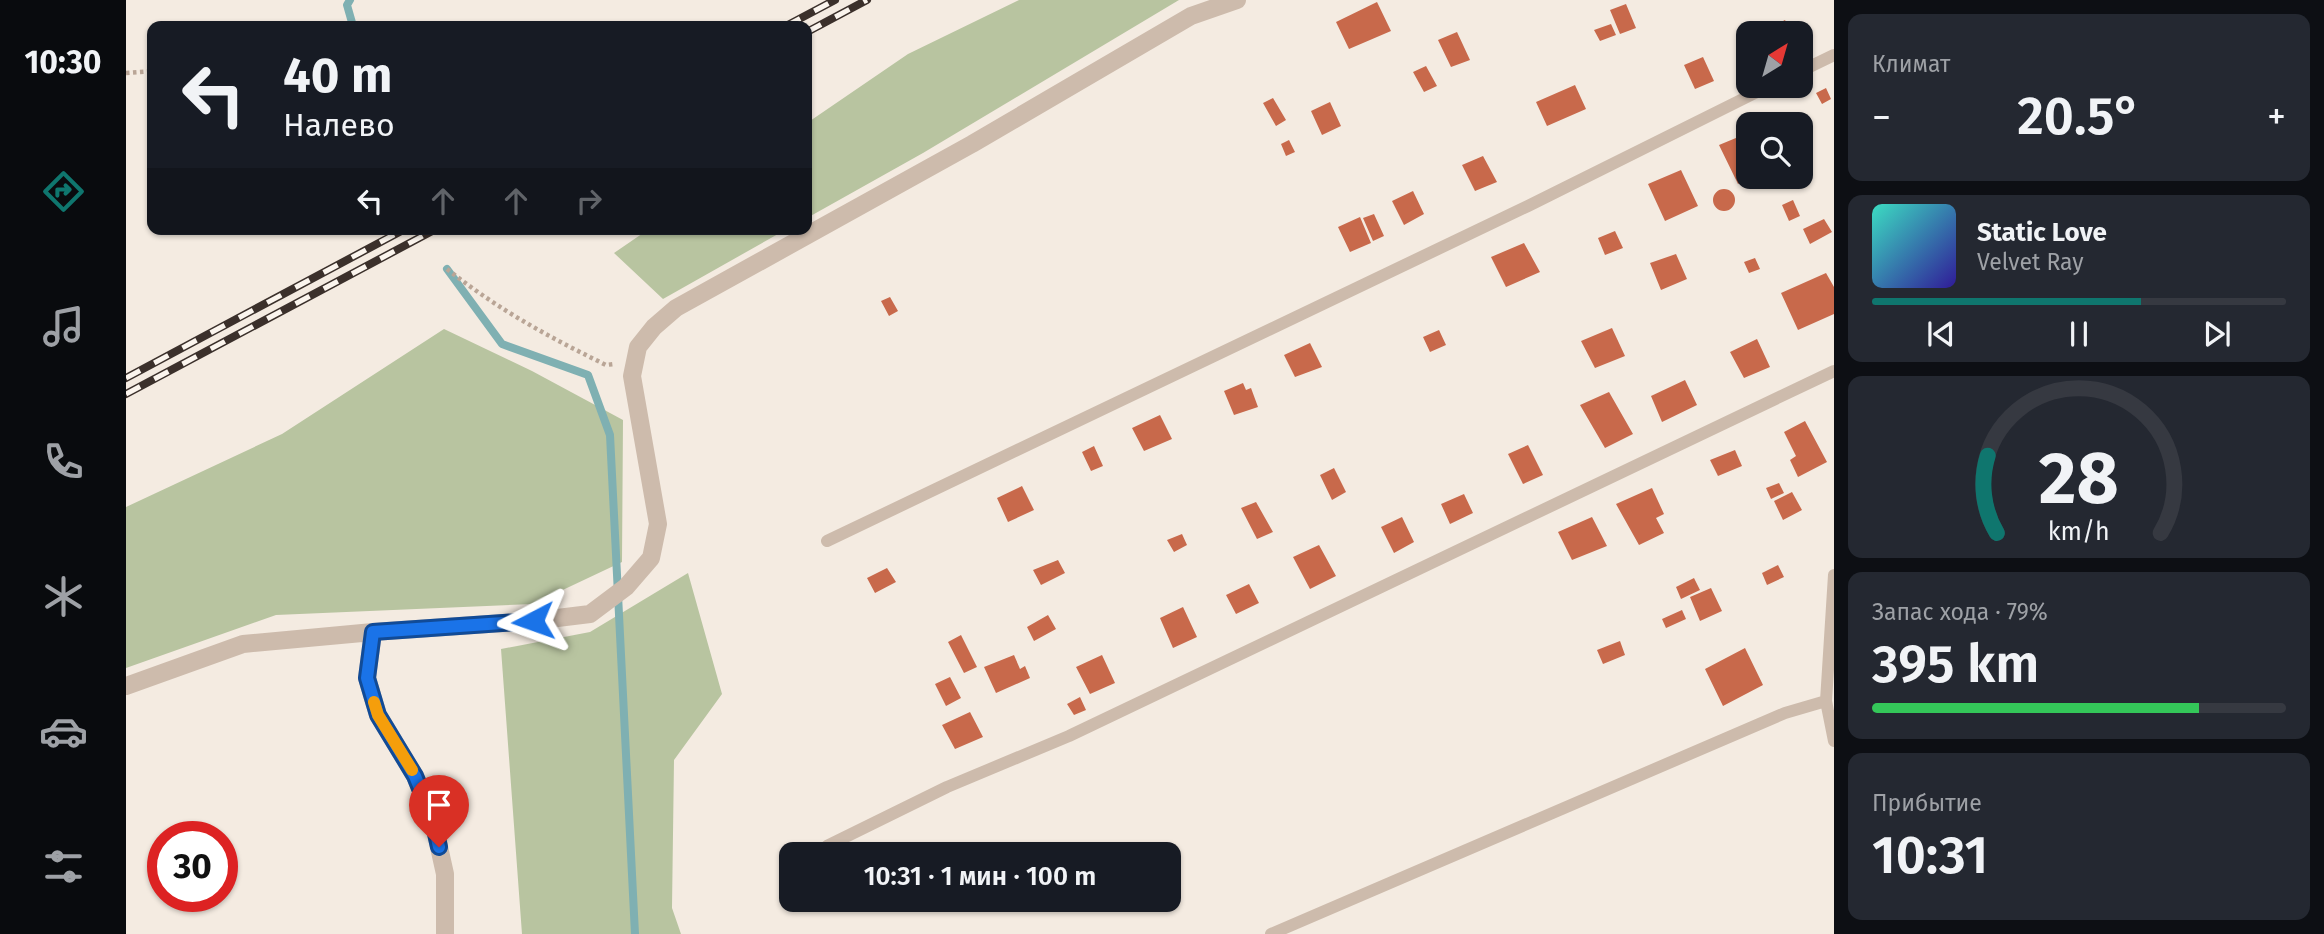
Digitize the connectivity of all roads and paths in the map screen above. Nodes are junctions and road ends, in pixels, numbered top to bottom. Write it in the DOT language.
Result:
graph roads {
  1 [pos="1237,0"];
  2 [pos="1834,55"];
  3 [pos="1813,65"];
  4 [pos="147,72"];
  5 [pos="126,74"];
  6 [pos="1745,98"];
  7 [pos="812,233"];
  8 [pos="808,235"];
  9 [pos="447,269"];
  10 [pos="636,359"];
  11 [pos="1834,371"];
  12 [pos="827,541"];
  13 [pos="1834,575"];
  14 [pos="373,632"];
  15 [pos="126,686"];
  16 [pos="1826,701"];
  17 [pos="1834,741"];
  18 [pos="835,842"];
  19 [pos="445,934"];
  20 [pos="1271,934"];
  1 -- 7 [label="street"];
  2 -- 3 [label="lane"];
  4 -- 5 [label="path"];
  6 -- 12 [label="lane"];
  8 -- 10 [label="street"];
  9 -- 10 [label="path"];
  10 -- 14 [label="street"];
  11 -- 18 [label="lane"];
  13 -- 16 [label="lane"];
  14 -- 15 [label="street"];
  14 -- 19 [label="street"];
  16 -- 17 [label="lane"];
  16 -- 20 [label="lane"];
}
